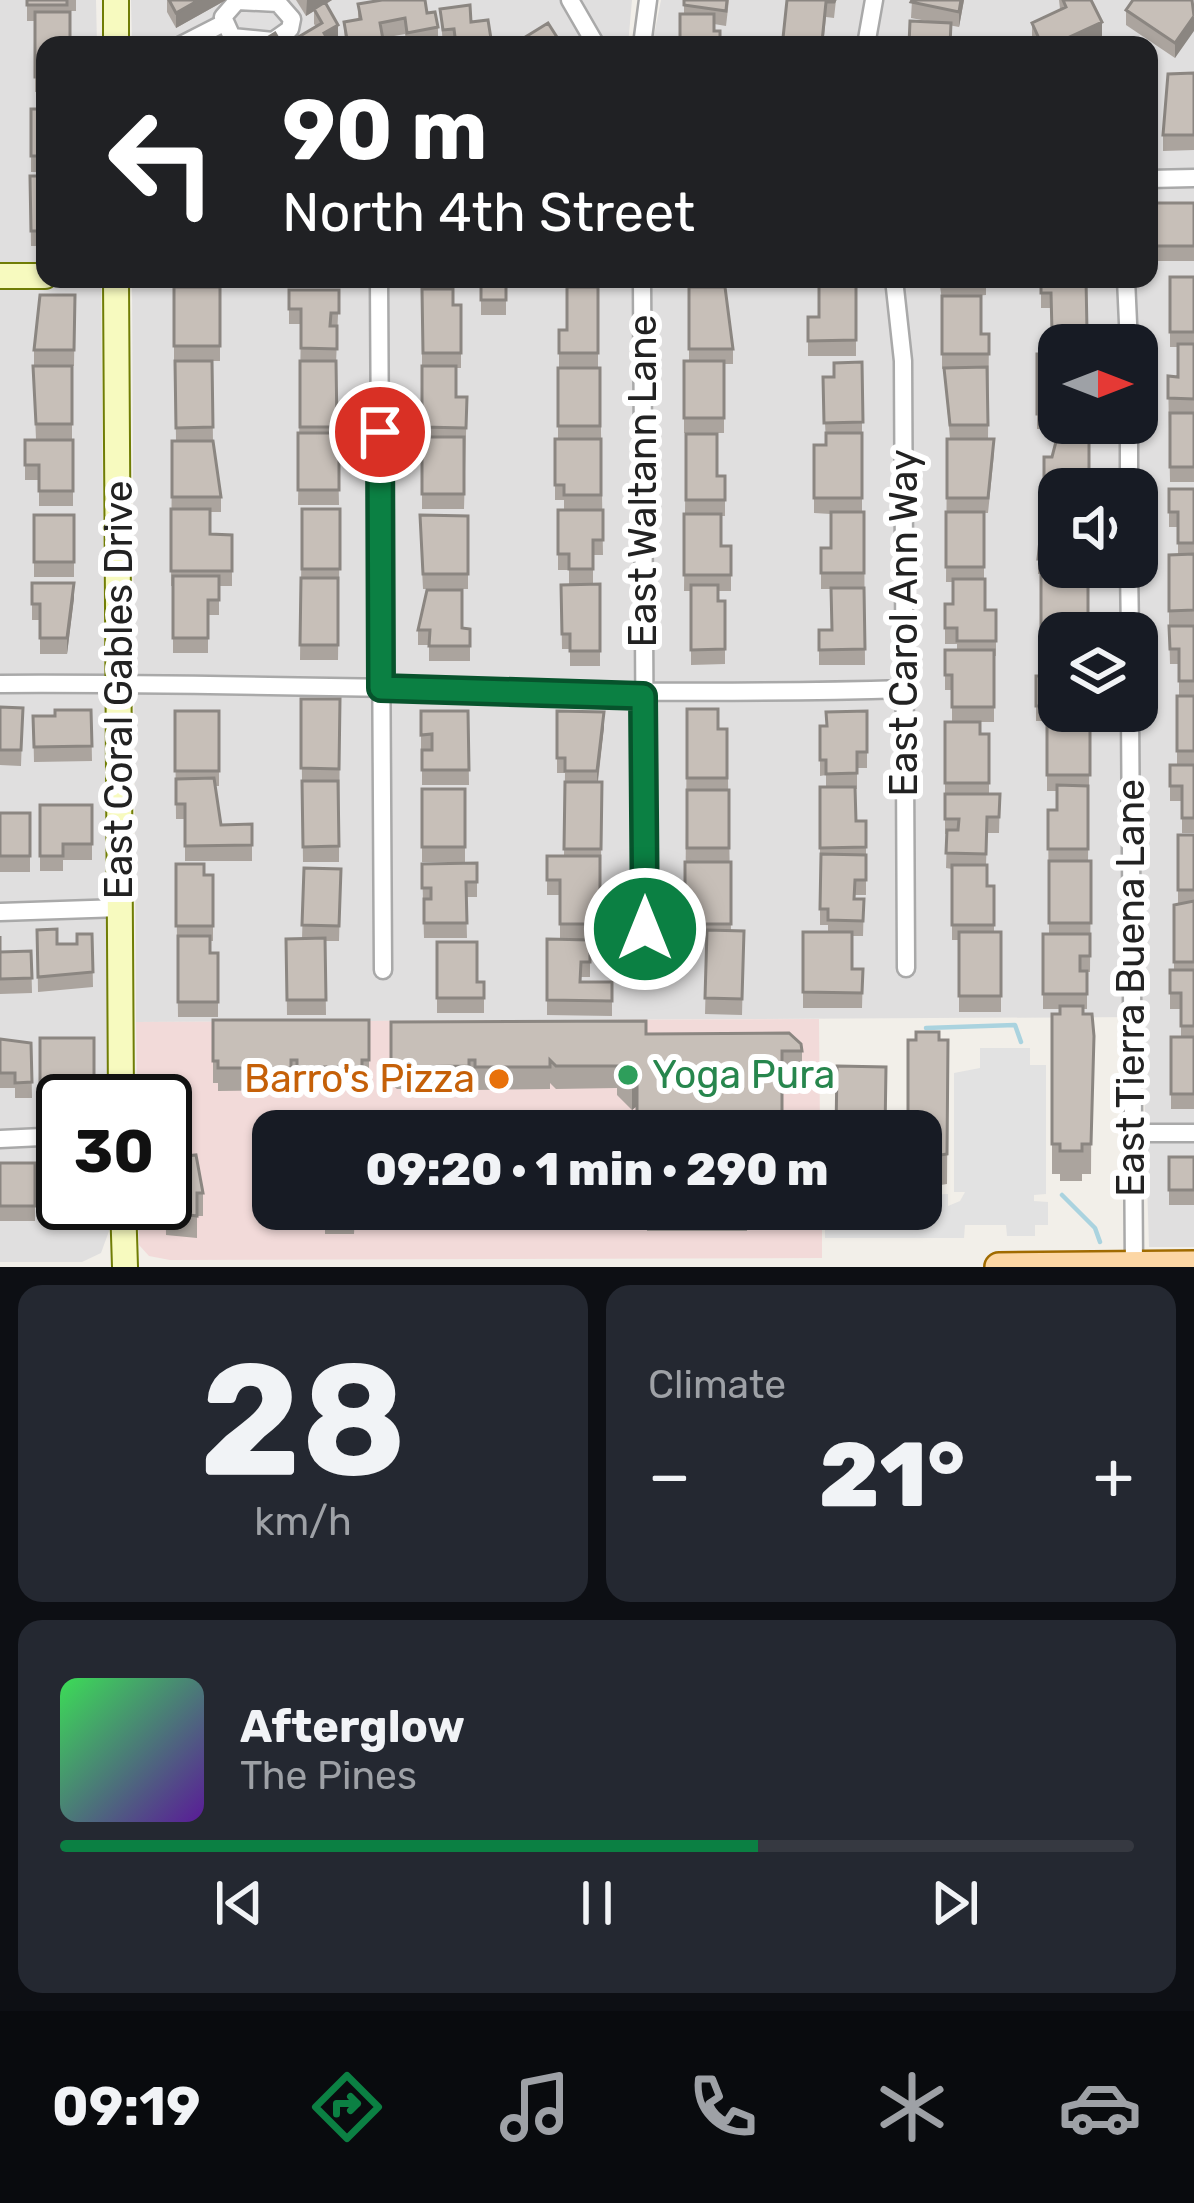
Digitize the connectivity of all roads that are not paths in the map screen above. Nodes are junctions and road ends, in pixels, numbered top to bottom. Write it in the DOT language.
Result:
graph roads {
  1 [pos="116,0"];
  2 [pos="570,0"];
  3 [pos="648,0"];
  4 [pos="874,0"];
  5 [pos="224,23"];
  6 [pos="116,36"];
  7 [pos="199,36"];
  8 [pos="591,36"];
  9 [pos="643,36"];
  10 [pos="868,36"];
  11 [pos="1194,178"];
  12 [pos="1158,179"];
  13 [pos="0,276"];
  14 [pos="36,276"];
  15 [pos="116,288"];
  16 [pos="379,288"];
  17 [pos="642,288"];
  18 [pos="896,288"];
  19 [pos="1126,288"];
  20 [pos="1128,324"];
  21 [pos="119,683"];
  22 [pos="0,684"];
  23 [pos="381,688"];
  24 [pos="905,689"];
  25 [pos="643,696"];
  26 [pos="1130,732"];
  27 [pos="121,908"];
  28 [pos="0,912"];
  29 [pos="906,968"];
  30 [pos="382,970"];
  31 [pos="646,971"];
  32 [pos="121,1074"];
  33 [pos="1132,1133"];
  34 [pos="1194,1133"];
  35 [pos="36,1137"];
  36 [pos="0,1139"];
  37 [pos="123,1230"];
  38 [pos="1134,1266"];
  39 [pos="1182,1266"];
  40 [pos="124,1267"];
  41 [pos="999,1267"];
  42 [pos="1073,1267"];
  1 -- 6 [label="street"];
  2 -- 8 [label="street"];
  3 -- 9 [label="street"];
  4 -- 10 [label="street"];
  5 -- 7 [label="street"];
  11 -- 12 [label="street"];
  13 -- 14 [label="street"];
  15 -- 21 [label="street, East Coral Gables Drive"];
  16 -- 23 [label="street"];
  17 -- 25 [label="street, East Waltann Lane"];
  18 -- 24 [label="street, East Carol Ann Way"];
  19 -- 20 [label="street"];
  21 -- 22 [label="street"];
  21 -- 23 [label="street"];
  21 -- 27 [label="street, East Coral Gables Drive"];
  23 -- 25 [label="street"];
  23 -- 30 [label="street"];
  24 -- 25 [label="street"];
  24 -- 29 [label="street, East Carol Ann Way"];
  25 -- 31 [label="street, East Waltann Lane"];
  26 -- 33 [label="street, East Tierra Buena Lane"];
  27 -- 28 [label="street"];
  27 -- 32 [label="street, East Coral Gables Drive"];
  33 -- 34 [label="street"];
  33 -- 38 [label="street, East Tierra Buena Lane"];
  35 -- 36 [label="street"];
  37 -- 40 [label="street"];
  38 -- 39 [label="main road"];
  38 -- 42 [label="main road"];
  41 -- 42 [label="main road"];
}
